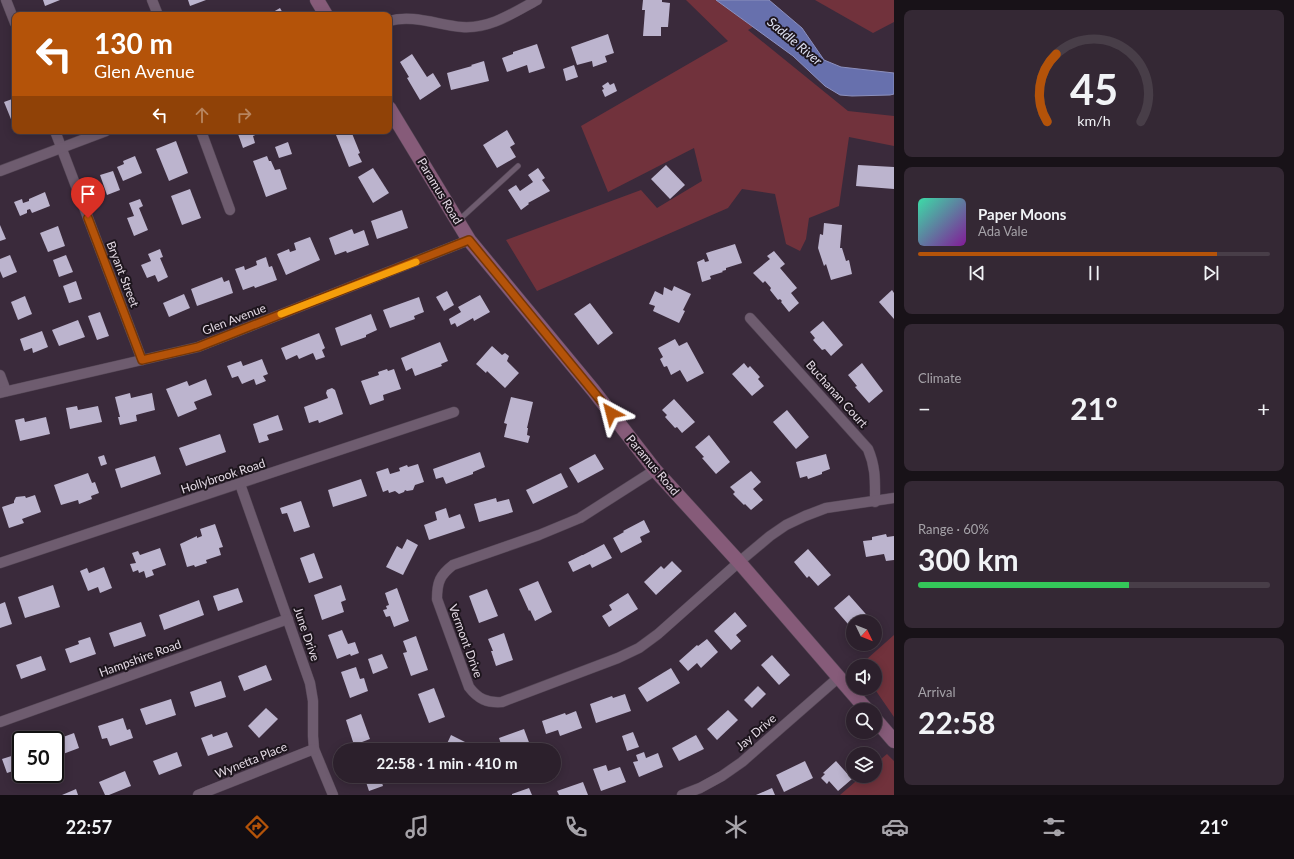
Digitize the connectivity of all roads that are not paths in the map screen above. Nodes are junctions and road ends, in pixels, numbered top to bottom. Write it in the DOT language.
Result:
graph roads {
  1 [pos="6,0"];
  2 [pos="152,0"];
  3 [pos="317,0"];
  4 [pos="537,0"];
  5 [pos="157,12"];
  6 [pos="324,12"];
  7 [pos="12,15"];
  8 [pos="392,21"];
  9 [pos="392,113"];
  10 [pos="56,134"];
  11 [pos="98,134"];
  12 [pos="202,134"];
  13 [pos="62,148"];
  14 [pos="518,166"];
  15 [pos="0,171"];
  16 [pos="230,210"];
  17 [pos="458,220"];
  18 [pos="469,240"];
  19 [pos="750,318"];
  20 [pos="142,360"];
  21 [pos="0,375"];
  22 [pos="3,392"];
  23 [pos="454,412"];
  24 [pos="655,470"];
  25 [pos="240,484"];
  26 [pos="894,498"];
  27 [pos="875,502"];
  28 [pos="739,562"];
  29 [pos="0,563"];
  30 [pos="288,619"];
  31 [pos="839,677"];
  32 [pos="861,703"];
  33 [pos="0,722"];
  34 [pos="882,727"];
  35 [pos="894,741"];
  36 [pos="314,749"];
  37 [pos="198,795"];
  38 [pos="332,795"];
  39 [pos="682,795"];
  1 -- 7 [label="street"];
  2 -- 5 [label="street"];
  3 -- 6 [label="main road"];
  4 -- 8 [label="street"];
  9 -- 17 [label="main road, Paramus Road"];
  10 -- 13 [label="street, Bryant Street"];
  11 -- 13 [label="street"];
  12 -- 16 [label="street"];
  13 -- 15 [label="street"];
  13 -- 20 [label="street, Bryant Street"];
  14 -- 17 [label="lane"];
  17 -- 18 [label="main road, Paramus Road"];
  18 -- 20 [label="street, Glen Avenue"];
  18 -- 24 [label="main road, Paramus Road"];
  19 -- 27 [label="street, Buchanan Court"];
  20 -- 22 [label="street, Glen Avenue"];
  21 -- 22 [label="street"];
  23 -- 25 [label="street, Hollybrook Road"];
  24 -- 28 [label="main road, Paramus Road"];
  24 -- 28 [label="street, Vermont Drive"];
  25 -- 29 [label="street, Hollybrook Road"];
  25 -- 30 [label="street, June Drive"];
  26 -- 27 [label="street"];
  27 -- 28 [label="street"];
  28 -- 31 [label="main road, Paramus Road"];
  30 -- 33 [label="street, Hampshire Road"];
  30 -- 36 [label="street, June Drive"];
  31 -- 32 [label="main road, Paramus Road"];
  31 -- 39 [label="street, Jay Drive"];
  34 -- 35 [label="main road"];
  36 -- 37 [label="street, Wynetta Place"];
  36 -- 38 [label="street, June Drive"];
}
